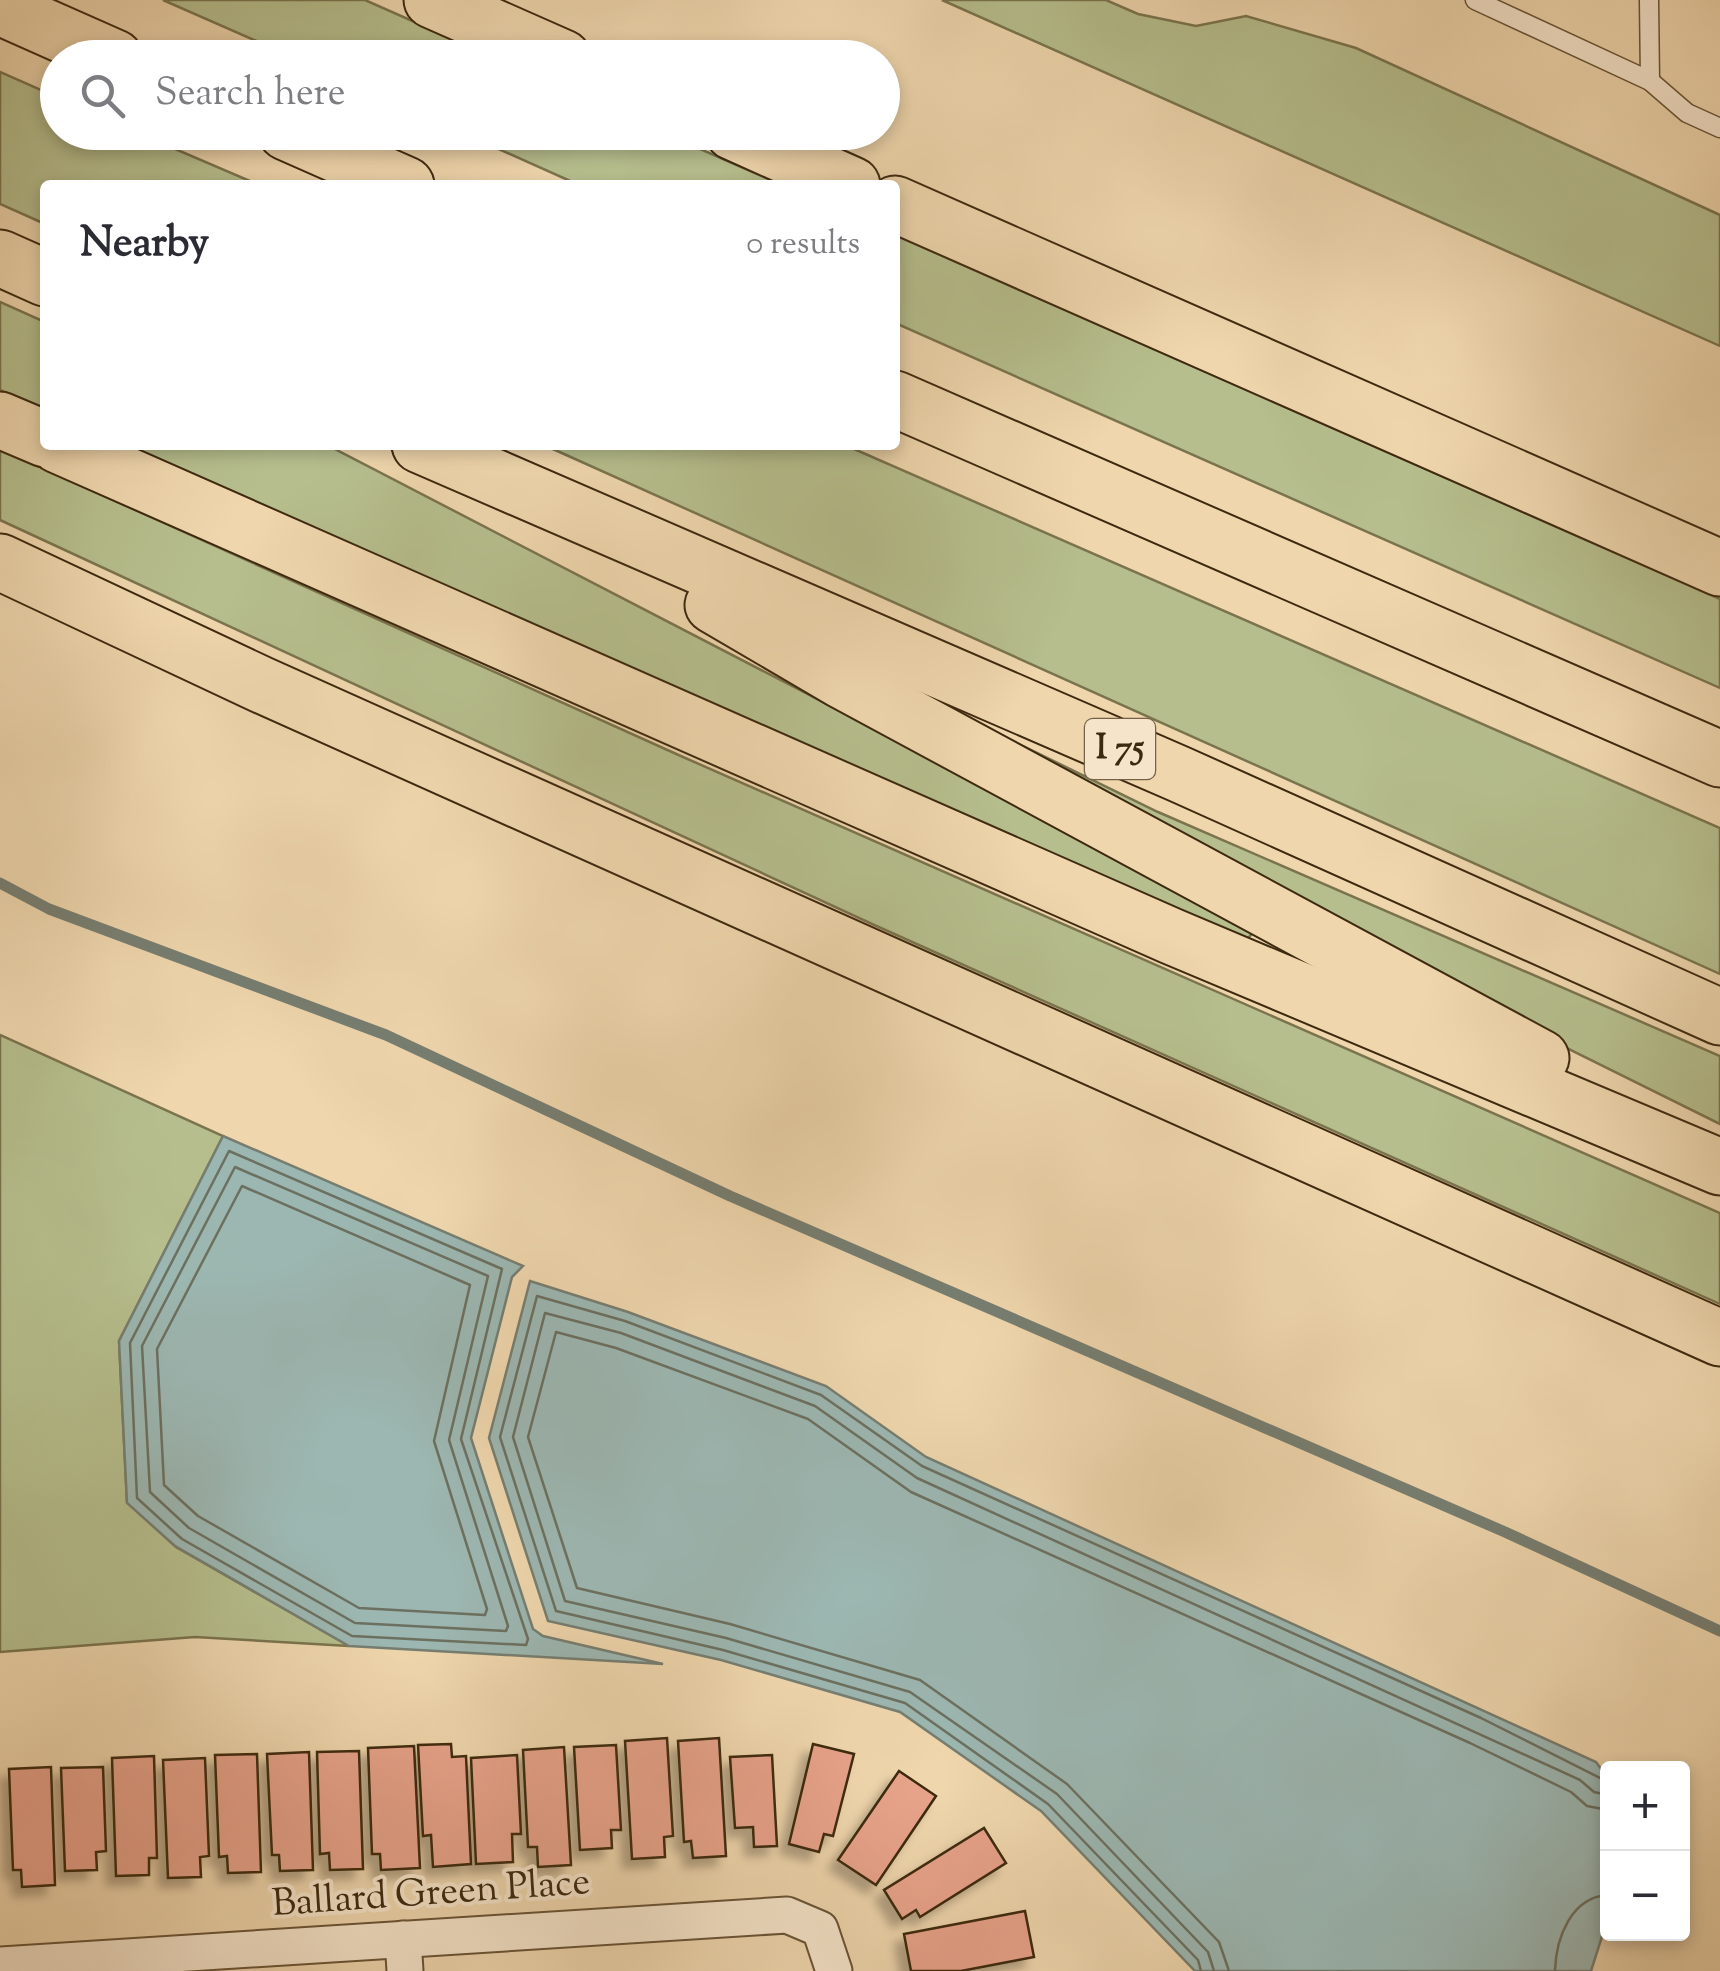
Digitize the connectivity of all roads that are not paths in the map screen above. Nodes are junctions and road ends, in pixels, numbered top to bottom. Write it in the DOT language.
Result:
graph roads {
  1 [pos="432,0"];
  2 [pos="1474,0"];
  3 [pos="1649,0"];
  4 [pos="0,7"];
  5 [pos="74,40"];
  6 [pos="522,40"];
  7 [pos="1650,81"];
  8 [pos="1720,128"];
  9 [pos="327,150"];
  10 [pos="773,150"];
  11 [pos="395,180"];
  12 [pos="841,180"];
  13 [pos="900,206"];
  14 [pos="0,258"];
  15 [pos="40,276"];
  16 [pos="900,400"];
  17 [pos="0,420"];
  18 [pos="40,438"];
  19 [pos="69,450"];
  20 [pos="431,450"];
  21 [pos="517,488"];
  22 [pos="0,562"];
  23 [pos="1720,568"];
  24 [pos="1720,759"];
  25 [pos="1720,1016"];
  26 [pos="1720,1154"];
  27 [pos="1720,1167"];
  28 [pos="1720,1338"];
  29 [pos="404,1955"];
  30 [pos="0,1965"];
  31 [pos="834,1971"];
  1 -- 6 [label="highway"];
  2 -- 7 [label="lane"];
  3 -- 7 [label="lane"];
  4 -- 5 [label="highway"];
  7 -- 8 [label="lane"];
  9 -- 11 [label="highway"];
  10 -- 12 [label="highway"];
  13 -- 23 [label="highway"];
  14 -- 15 [label="highway"];
  16 -- 24 [label="highway"];
  17 -- 18 [label="highway"];
  19 -- 27 [label="highway"];
  20 -- 21 [label="highway, I 75"];
  21 -- 25 [label="highway, I 75"];
  21 -- 26 [label="highway"];
  22 -- 28 [label="highway"];
  29 -- 30 [label="street, Ballard Green Place"];
  29 -- 31 [label="street, Ballard Green Place"];
}
